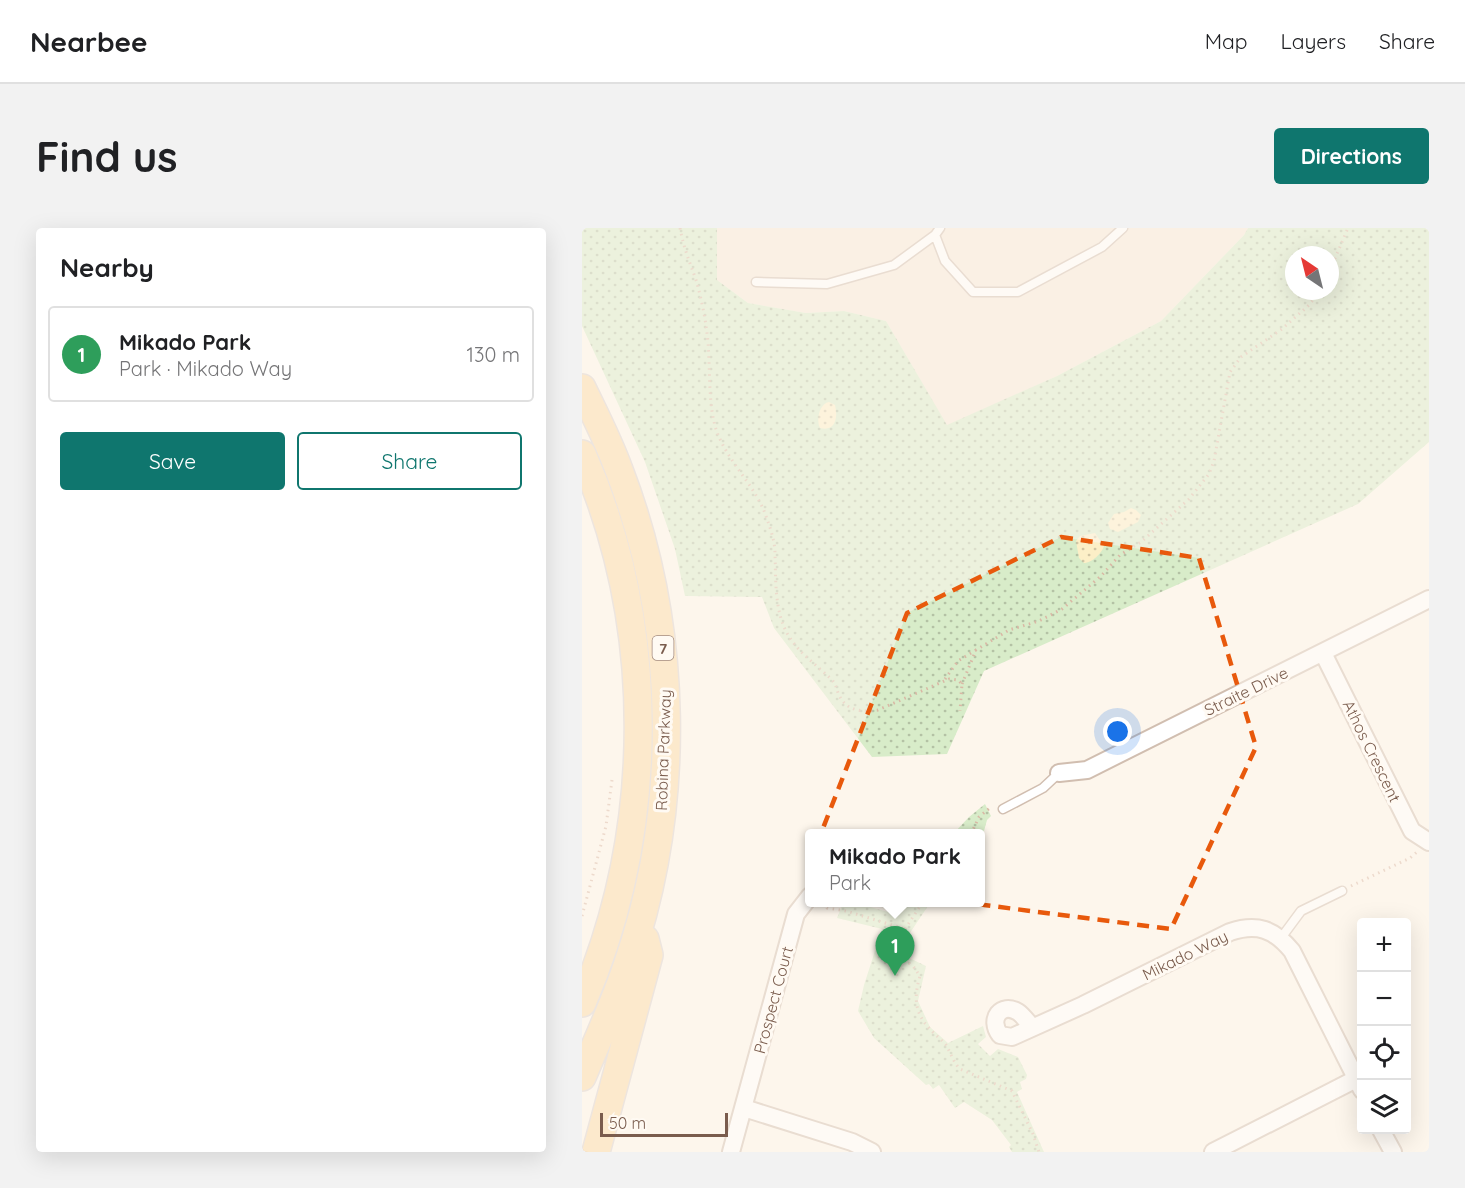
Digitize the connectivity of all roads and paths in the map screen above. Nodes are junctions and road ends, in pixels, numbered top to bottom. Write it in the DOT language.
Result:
graph roads {
  1 [pos="680,228"];
  2 [pos="1123,228"];
  3 [pos="1348,228"];
  4 [pos="937,232"];
  5 [pos="1339,249"];
  6 [pos="756,282"];
  7 [pos="1313,300"];
  8 [pos="582,388"];
  9 [pos="582,454"];
  10 [pos="1429,599"];
  11 [pos="976,650"];
  12 [pos="1323,653"];
  13 [pos="945,679"];
  14 [pos="962,684"];
  15 [pos="960,711"];
  16 [pos="1059,773"];
  17 [pos="612,780"];
  18 [pos="1003,809"];
  19 [pos="1426,845"];
  20 [pos="1342,891"];
  21 [pos="805,902"];
  22 [pos="827,907"];
  23 [pos="920,907"];
  24 [pos="582,916"];
  25 [pos="641,920"];
  26 [pos="905,929"];
  27 [pos="608,935"];
  28 [pos="1281,938"];
  29 [pos="582,963"];
  30 [pos="582,1003"];
  31 [pos="1032,1027"];
  32 [pos="582,1077"];
  33 [pos="1357,1081"];
  34 [pos="1357,1086"];
  35 [pos="744,1108"];
  36 [pos="1384,1134"];
  37 [pos="596,1152"];
  38 [pos="731,1152"];
  39 [pos="872,1152"];
  40 [pos="1039,1152"];
  41 [pos="1213,1152"];
  42 [pos="1393,1152"];
  1 -- 13 [label="path"];
  2 -- 4 [label="lane"];
  3 -- 5 [label="path"];
  4 -- 6 [label="lane"];
  7 -- 11 [label="path"];
  8 -- 25 [label="main road, Robina Parkway / 7"];
  9 -- 27 [label="main road, Robina Parkway / 7"];
  10 -- 12 [label="street, Straite Drive"];
  11 -- 13 [label="path"];
  11 -- 14 [label="path"];
  12 -- 16 [label="street, Straite Drive"];
  12 -- 19 [label="street, Athos Crescent"];
  13 -- 14 [label="path"];
  14 -- 15 [label="path"];
  16 -- 18 [label="lane"];
  17 -- 24 [label="path"];
  19 -- 20 [label="path"];
  20 -- 28 [label="lane"];
  21 -- 35 [label="street, Prospect Court"];
  22 -- 26 [label="path"];
  23 -- 26 [label="path"];
  25 -- 32 [label="main road, Robina Parkway / 7"];
  25 -- 37 [label="main road"];
  26 -- 40 [label="path"];
  27 -- 29 [label="main road"];
  27 -- 30 [label="main road, Robina Parkway / 7"];
  28 -- 31 [label="street, Mikado Way"];
  28 -- 33 [label="street"];
  34 -- 41 [label="street"];
  35 -- 38 [label="street, Prospect Court"];
  35 -- 39 [label="street"];
  36 -- 42 [label="street"];
}
